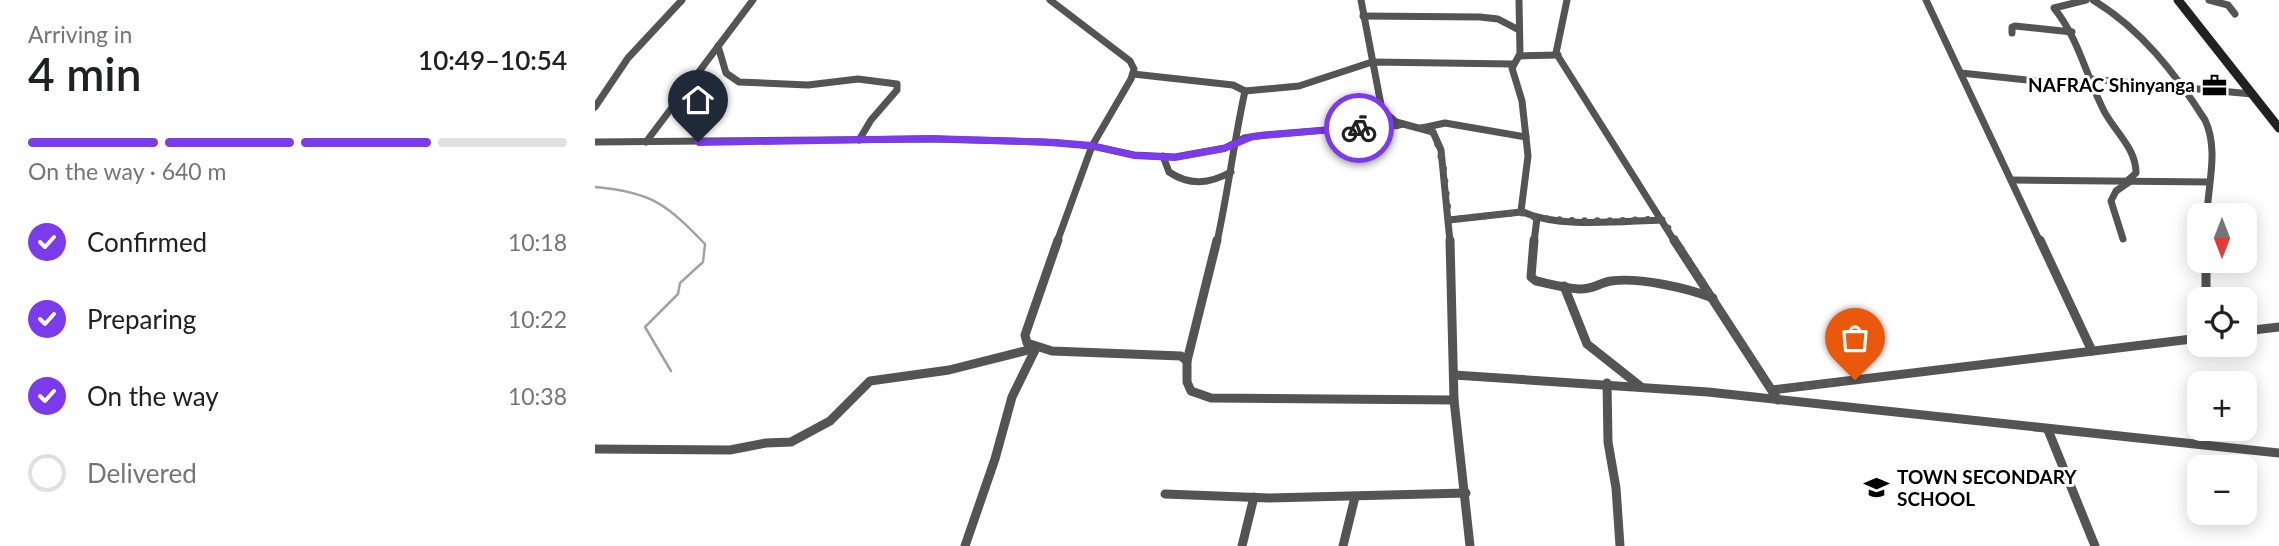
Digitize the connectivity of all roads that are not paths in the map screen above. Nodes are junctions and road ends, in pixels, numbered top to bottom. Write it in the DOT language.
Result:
graph roads {
  1 [pos="682,0"];
  2 [pos="753,0"];
  3 [pos="1050,0"];
  4 [pos="1361,0"];
  5 [pos="1519,0"];
  6 [pos="1567,0"];
  7 [pos="1926,0"];
  8 [pos="2086,0"];
  9 [pos="2093,0"];
  10 [pos="2178,0"];
  11 [pos="2209,0"];
  12 [pos="1519,12"];
  13 [pos="2235,14"];
  14 [pos="1363,16"];
  15 [pos="1498,19"];
  16 [pos="1519,30"];
  17 [pos="2072,32"];
  18 [pos="2012,33"];
  19 [pos="718,46"];
  20 [pos="1558,55"];
  21 [pos="1519,57"];
  22 [pos="1372,62"];
  23 [pos="1513,64"];
  24 [pos="1961,73"];
  25 [pos="1133,74"];
  26 [pos="2091,79"];
  27 [pos="2037,81"];
  28 [pos="2182,87"];
  29 [pos="1245,91"];
  30 [pos="2252,94"];
  31 [pos="595,107"];
  32 [pos="1403,124"];
  33 [pos="1421,128"];
  34 [pos="2279,128"];
  35 [pos="1526,137"];
  36 [pos="859,140"];
  37 [pos="595,142"];
  38 [pos="646,142"];
  39 [pos="1234,144"];
  40 [pos="1092,146"];
  41 [pos="1163,156"];
  42 [pos="1231,172"];
  43 [pos="2011,180"];
  44 [pos="2129,181"];
  45 [pos="2209,182"];
  46 [pos="2208,203"];
  47 [pos="1521,212"];
  48 [pos="1537,218"];
  49 [pos="1662,219"];
  50 [pos="1449,220"];
  51 [pos="2123,239"];
  52 [pos="1564,286"];
  53 [pos="1713,299"];
  54 [pos="2279,327"];
  55 [pos="2257,330"];
  56 [pos="2187,337"];
  57 [pos="1036,348"];
  58 [pos="2092,351"];
  59 [pos="1187,361"];
  60 [pos="1454,375"];
  61 [pos="1607,383"];
  62 [pos="1640,386"];
  63 [pos="1772,390"];
  64 [pos="1454,400"];
  65 [pos="1778,400"];
  66 [pos="2049,430"];
  67 [pos="595,449"];
  68 [pos="2279,453"];
  69 [pos="1165,494"];
  70 [pos="1465,494"];
  71 [pos="1254,497"];
  72 [pos="1355,497"];
  73 [pos="965,546"];
  74 [pos="1243,546"];
  75 [pos="1343,546"];
  76 [pos="1470,546"];
  77 [pos="1620,546"];
  78 [pos="2095,546"];
  1 -- 31 [label="street"];
  2 -- 19 [label="street"];
  3 -- 25 [label="street"];
  4 -- 14 [label="street"];
  5 -- 12 [label="street"];
  6 -- 20 [label="street"];
  7 -- 24 [label="street"];
  8 -- 17 [label="street"];
  9 -- 28 [label="street"];
  10 -- 30 [label="main road"];
  11 -- 13 [label="street"];
  12 -- 15 [label="street"];
  12 -- 16 [label="street"];
  14 -- 15 [label="street"];
  14 -- 22 [label="street"];
  15 -- 16 [label="street"];
  16 -- 21 [label="street"];
  17 -- 18 [label="street"];
  17 -- 26 [label="street"];
  19 -- 36 [label="street"];
  19 -- 38 [label="street"];
  20 -- 21 [label="street"];
  20 -- 49 [label="street"];
  21 -- 23 [label="street"];
  22 -- 23 [label="street"];
  22 -- 29 [label="street"];
  22 -- 32 [label="street"];
  23 -- 35 [label="street"];
  24 -- 27 [label="street"];
  24 -- 43 [label="street"];
  25 -- 29 [label="street"];
  25 -- 40 [label="street"];
  26 -- 28 [label="street"];
  26 -- 44 [label="street"];
  28 -- 30 [label="street"];
  28 -- 45 [label="street"];
  29 -- 39 [label="street"];
  30 -- 34 [label="main road"];
  32 -- 33 [label="street"];
  32 -- 39 [label="street"];
  33 -- 35 [label="street"];
  33 -- 50 [label="street"];
  35 -- 47 [label="street"];
  36 -- 38 [label="street"];
  36 -- 40 [label="street"];
  37 -- 38 [label="street"];
  39 -- 41 [label="street"];
  39 -- 42 [label="street"];
  40 -- 41 [label="street"];
  40 -- 57 [label="street"];
  41 -- 42 [label="street"];
  42 -- 59 [label="street"];
  43 -- 44 [label="street"];
  43 -- 58 [label="street"];
  44 -- 45 [label="street"];
  44 -- 51 [label="street"];
  45 -- 46 [label="street"];
  47 -- 48 [label="street"];
  47 -- 50 [label="street"];
  48 -- 49 [label="street"];
  48 -- 52 [label="street"];
  49 -- 53 [label="street"];
  50 -- 60 [label="street"];
  52 -- 53 [label="street"];
  52 -- 62 [label="street"];
  53 -- 63 [label="street"];
  54 -- 55 [label="street"];
  56 -- 58 [label="street"];
  57 -- 59 [label="street"];
  57 -- 67 [label="street"];
  57 -- 73 [label="street"];
  58 -- 63 [label="street"];
  59 -- 64 [label="street"];
  60 -- 61 [label="street"];
  60 -- 64 [label="street"];
  61 -- 62 [label="street"];
  61 -- 77 [label="street"];
  62 -- 65 [label="street"];
  63 -- 65 [label="street"];
  64 -- 70 [label="street"];
  65 -- 66 [label="street"];
  66 -- 68 [label="street"];
  66 -- 78 [label="street"];
  69 -- 71 [label="street"];
  70 -- 72 [label="street"];
  70 -- 76 [label="street"];
  71 -- 72 [label="street"];
  71 -- 74 [label="street"];
  72 -- 75 [label="street"];
}
